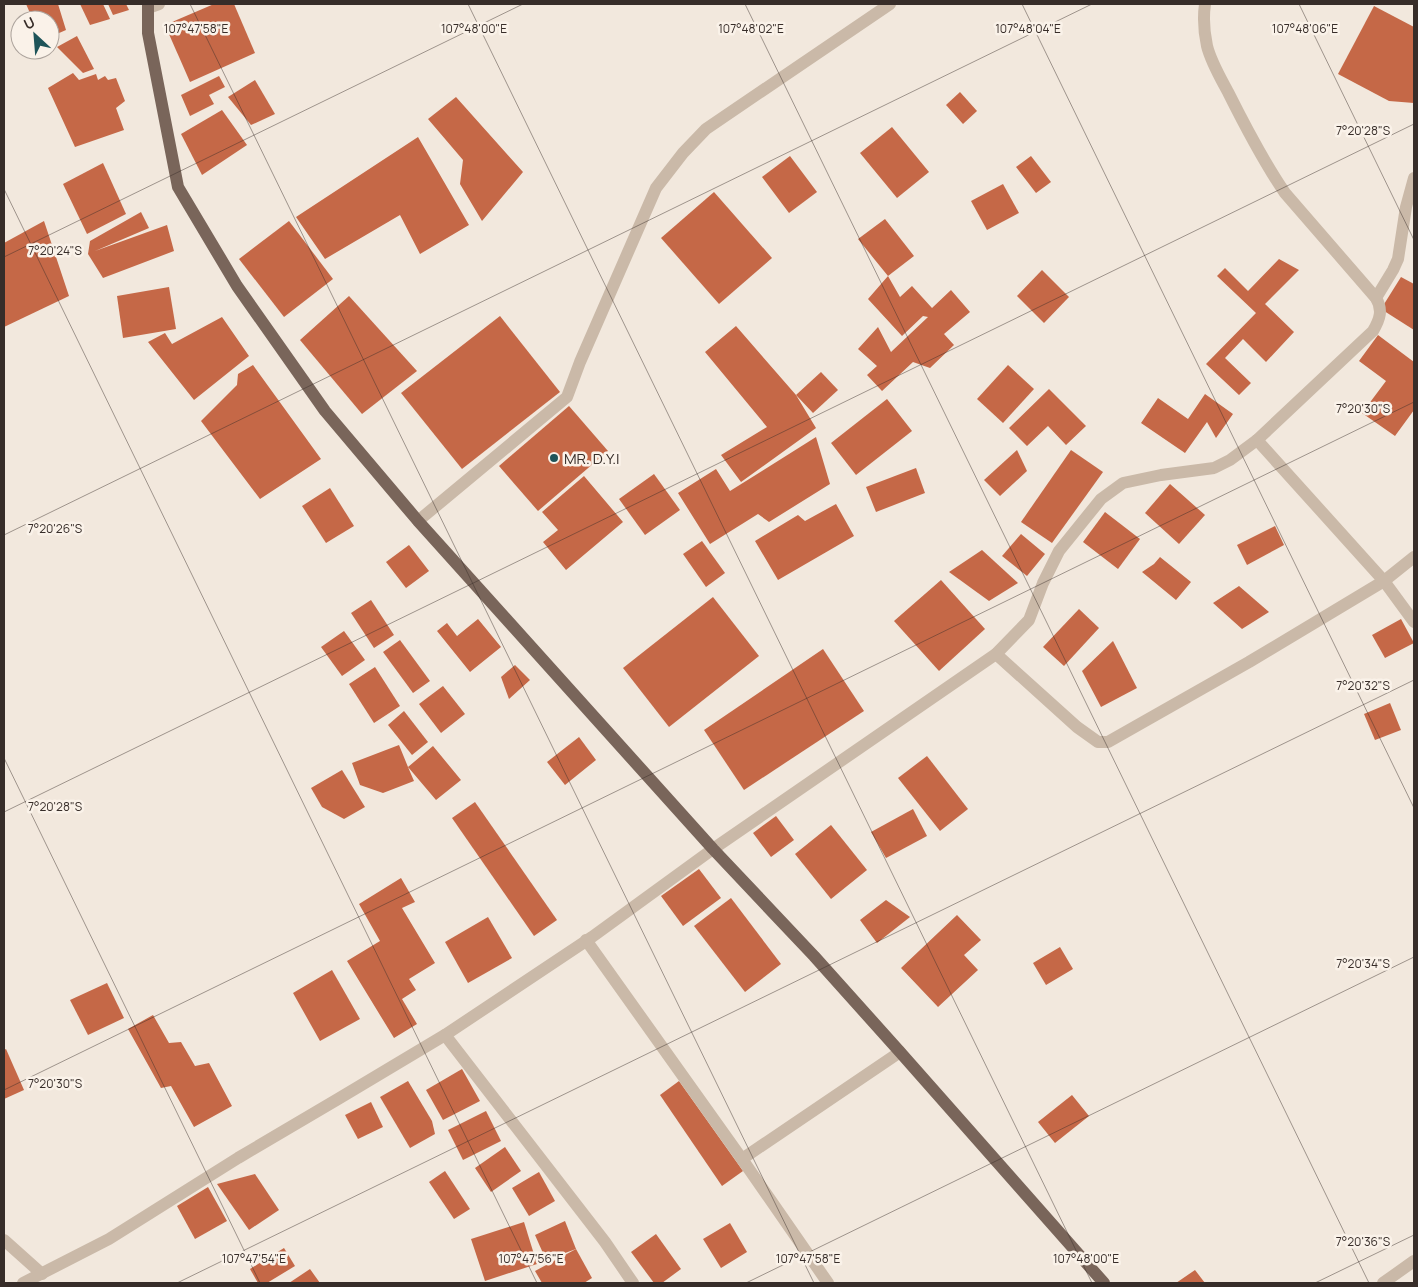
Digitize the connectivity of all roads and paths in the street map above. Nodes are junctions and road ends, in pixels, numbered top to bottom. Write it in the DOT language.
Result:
graph roads {
  1 [pos="890,4"];
  2 [pos="1205,4"];
  3 [pos="152,5"];
  4 [pos="1414,178"];
  5 [pos="1376,298"];
  6 [pos="1257,440"];
  7 [pos="418,521"];
  8 [pos="1414,557"];
  9 [pos="1384,581"];
  10 [pos="1414,622"];
  11 [pos="996,654"];
  12 [pos="713,849"];
  13 [pos="586,940"];
  14 [pos="445,1035"];
  15 [pos="900,1052"];
  16 [pos="742,1158"];
  17 [pos="4,1240"];
  18 [pos="1414,1261"];
  19 [pos="42,1274"];
  20 [pos="23,1283"];
  21 [pos="634,1283"];
  22 [pos="828,1283"];
  23 [pos="1104,1283"];
  24 [pos="1383,1283"];
  1 -- 7 [label="street"];
  2 -- 5 [label="street"];
  3 -- 7 [label="main road"];
  4 -- 5 [label="street"];
  5 -- 6 [label="street"];
  6 -- 9 [label="street"];
  6 -- 11 [label="street"];
  7 -- 12 [label="main road"];
  8 -- 9 [label="street"];
  9 -- 10 [label="street"];
  9 -- 11 [label="street"];
  11 -- 12 [label="street"];
  12 -- 13 [label="street"];
  12 -- 15 [label="main road"];
  13 -- 14 [label="street"];
  13 -- 16 [label="street"];
  14 -- 19 [label="street"];
  14 -- 21 [label="street"];
  15 -- 16 [label="street"];
  15 -- 23 [label="main road"];
  16 -- 22 [label="street"];
  17 -- 19 [label="street"];
  18 -- 24 [label="street"];
  19 -- 20 [label="street"];
}
